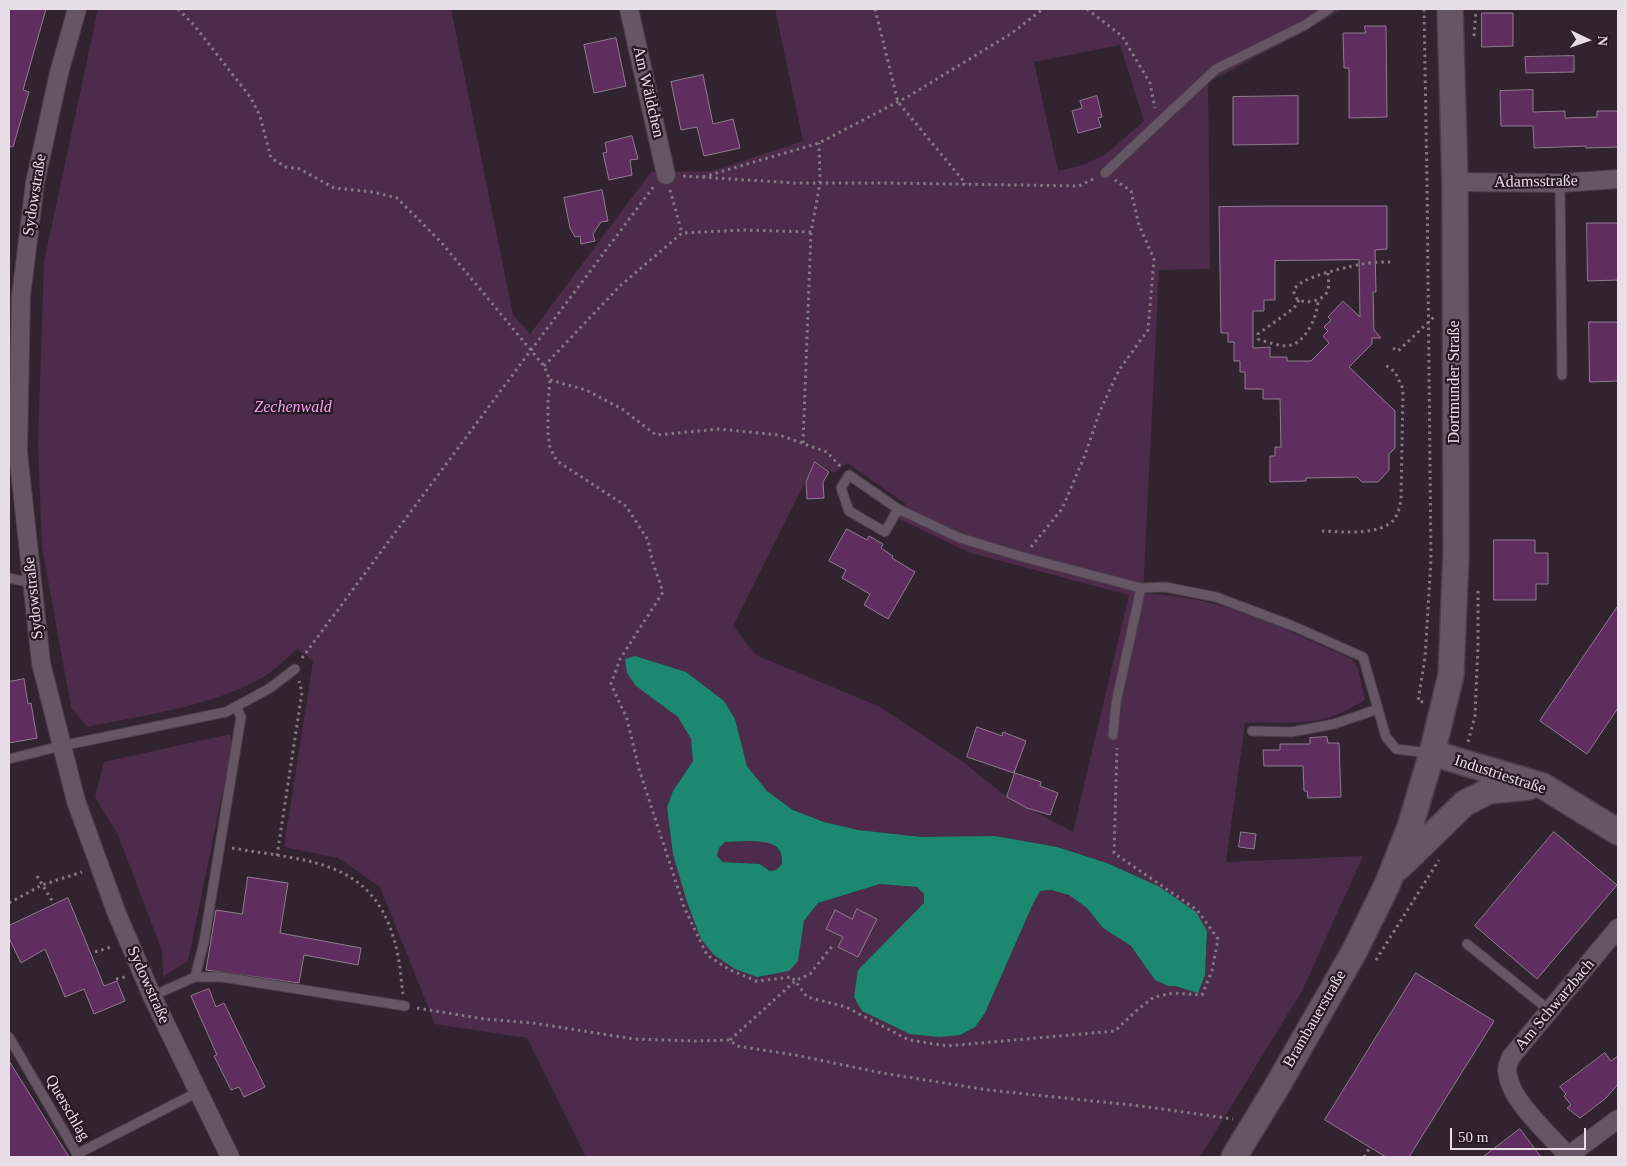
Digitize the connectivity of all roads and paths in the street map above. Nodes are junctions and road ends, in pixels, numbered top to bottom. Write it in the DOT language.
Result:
graph roads {
  1 [pos="77,9"];
  2 [pos="178,9"];
  3 [pos="629,9"];
  4 [pos="875,9"];
  5 [pos="1043,9"];
  6 [pos="1087,9"];
  7 [pos="1329,9"];
  8 [pos="1424,9"];
  9 [pos="1450,9"];
  10 [pos="898,102"];
  11 [pos="1158,124"];
  12 [pos="819,144"];
  13 [pos="1105,173"];
  14 [pos="666,175"];
  15 [pos="701,177"];
  16 [pos="1618,179"];
  17 [pos="1454,182"];
  18 [pos="1560,182"];
  19 [pos="820,183"];
  20 [pos="966,184"];
  21 [pos="811,232"];
  22 [pos="682,233"];
  23 [pos="1391,262"];
  24 [pos="1328,273"];
  25 [pos="1454,298"];
  26 [pos="1299,300"];
  27 [pos="1318,300"];
  28 [pos="1429,322"];
  29 [pos="1393,348"];
  30 [pos="531,350"];
  31 [pos="1384,364"];
  32 [pos="544,366"];
  33 [pos="1562,375"];
  34 [pos="550,380"];
  35 [pos="803,443"];
  36 [pos="849,475"];
  37 [pos="898,509"];
  38 [pos="1322,531"];
  39 [pos="1023,557"];
  40 [pos="9,578"];
  41 [pos="32,584"];
  42 [pos="1141,588"];
  43 [pos="295,669"];
  44 [pos="1444,704"];
  45 [pos="236,707"];
  46 [pos="1378,709"];
  47 [pos="1475,709"];
  48 [pos="1252,731"];
  49 [pos="1113,735"];
  50 [pos="61,746"];
  51 [pos="1432,753"];
  52 [pos="9,759"];
  53 [pos="1543,786"];
  54 [pos="1618,832"];
  55 [pos="220,846"];
  56 [pos="278,856"];
  57 [pos="82,872"];
  58 [pos="37,876"];
  59 [pos="1390,877"];
  60 [pos="42,885"];
  61 [pos="9,903"];
  62 [pos="54,904"];
  63 [pos="1618,928"];
  64 [pos="1467,944"];
  65 [pos="833,946"];
  66 [pos="111,947"];
  67 [pos="95,952"];
  68 [pos="195,977"];
  69 [pos="116,978"];
  70 [pos="125,978"];
  71 [pos="795,981"];
  72 [pos="152,996"];
  73 [pos="405,1006"];
  74 [pos="1549,1010"];
  75 [pos="9,1037"];
  76 [pos="730,1040"];
  77 [pos="198,1092"];
  78 [pos="1618,1119"];
  79 [pos="1250,1131"];
  80 [pos="1369,1149"];
  81 [pos="230,1157"];
  82 [pos="1234,1157"];
  83 [pos="1364,1157"];
  84 [pos="1568,1157"];
  1 -- 41 [label="street, Sydowstraße"];
  2 -- 30 [label="path"];
  3 -- 14 [label="street, Am Wäldchen"];
  4 -- 10 [label="path"];
  5 -- 10 [label="path"];
  6 -- 11 [label="path"];
  7 -- 11 [label="lane"];
  8 -- 28 [label="path"];
  9 -- 17 [label="main road, Dortmunder Straße"];
  10 -- 12 [label="path"];
  10 -- 20 [label="path"];
  11 -- 13 [label="lane"];
  12 -- 15 [label="path"];
  12 -- 19 [label="path"];
  13 -- 20 [label="path"];
  13 -- 39 [label="path"];
  14 -- 15 [label="path"];
  14 -- 22 [label="path"];
  14 -- 30 [label="path"];
  15 -- 19 [label="path"];
  16 -- 18 [label="street, Adamsstraße"];
  17 -- 18 [label="street, Adamsstraße"];
  17 -- 25 [label="main road, Dortmunder Straße"];
  18 -- 33 [label="lane"];
  19 -- 20 [label="path"];
  19 -- 21 [label="path"];
  21 -- 22 [label="path"];
  21 -- 35 [label="path"];
  22 -- 32 [label="path"];
  23 -- 24 [label="path"];
  24 -- 26 [label="path"];
  24 -- 27 [label="path"];
  25 -- 28 [label="path"];
  25 -- 44 [label="main road, Dortmunder Straße"];
  26 -- 27 [label="path"];
  26 -- 27 [label="path"];
  28 -- 29 [label="path"];
  28 -- 44 [label="path"];
  30 -- 32 [label="path"];
  30 -- 43 [label="path"];
  31 -- 38 [label="path"];
  32 -- 34 [label="path"];
  34 -- 35 [label="path"];
  34 -- 71 [label="path"];
  35 -- 36 [label="path"];
  36 -- 37 [label="lane"];
  36 -- 37 [label="lane"];
  37 -- 39 [label="lane"];
  39 -- 42 [label="lane"];
  40 -- 41 [label="lane"];
  41 -- 50 [label="street, Sydowstraße"];
  42 -- 46 [label="lane"];
  42 -- 49 [label="lane"];
  43 -- 45 [label="lane"];
  43 -- 56 [label="path"];
  44 -- 47 [label="path"];
  44 -- 51 [label="main road, Dortmunder Straße"];
  45 -- 50 [label="lane"];
  45 -- 55 [label="lane"];
  46 -- 48 [label="lane"];
  46 -- 51 [label="lane"];
  49 -- 71 [label="path"];
  50 -- 52 [label="lane"];
  50 -- 72 [label="street, Sydowstraße"];
  51 -- 53 [label="main road, Industriestraße"];
  51 -- 59 [label="main road, Brambauerstraße"];
  53 -- 54 [label="main road, Industriestraße"];
  53 -- 59 [label="main road, Brambauerstraße"];
  55 -- 56 [label="path"];
  55 -- 68 [label="lane"];
  56 -- 73 [label="path"];
  57 -- 60 [label="path"];
  58 -- 60 [label="path"];
  59 -- 79 [label="main road, Brambauerstraße"];
  60 -- 61 [label="path"];
  60 -- 62 [label="path"];
  63 -- 74 [label="street, Am Schwarzbach"];
  64 -- 74 [label="lane"];
  65 -- 71 [label="path"];
  66 -- 67 [label="path"];
  68 -- 72 [label="lane"];
  68 -- 73 [label="lane"];
  69 -- 70 [label="path"];
  71 -- 76 [label="path"];
  72 -- 77 [label="street, Sydowstraße"];
  73 -- 76 [label="path"];
  74 -- 84 [label="street, Am Schwarzbach"];
  75 -- 77 [label="lane, Querschlag"];
  76 -- 79 [label="path"];
  77 -- 81 [label="street, Sydowstraße"];
  78 -- 84 [label="street"];
  79 -- 82 [label="main road, Brambauerstraße"];
  80 -- 83 [label="path"];
}
